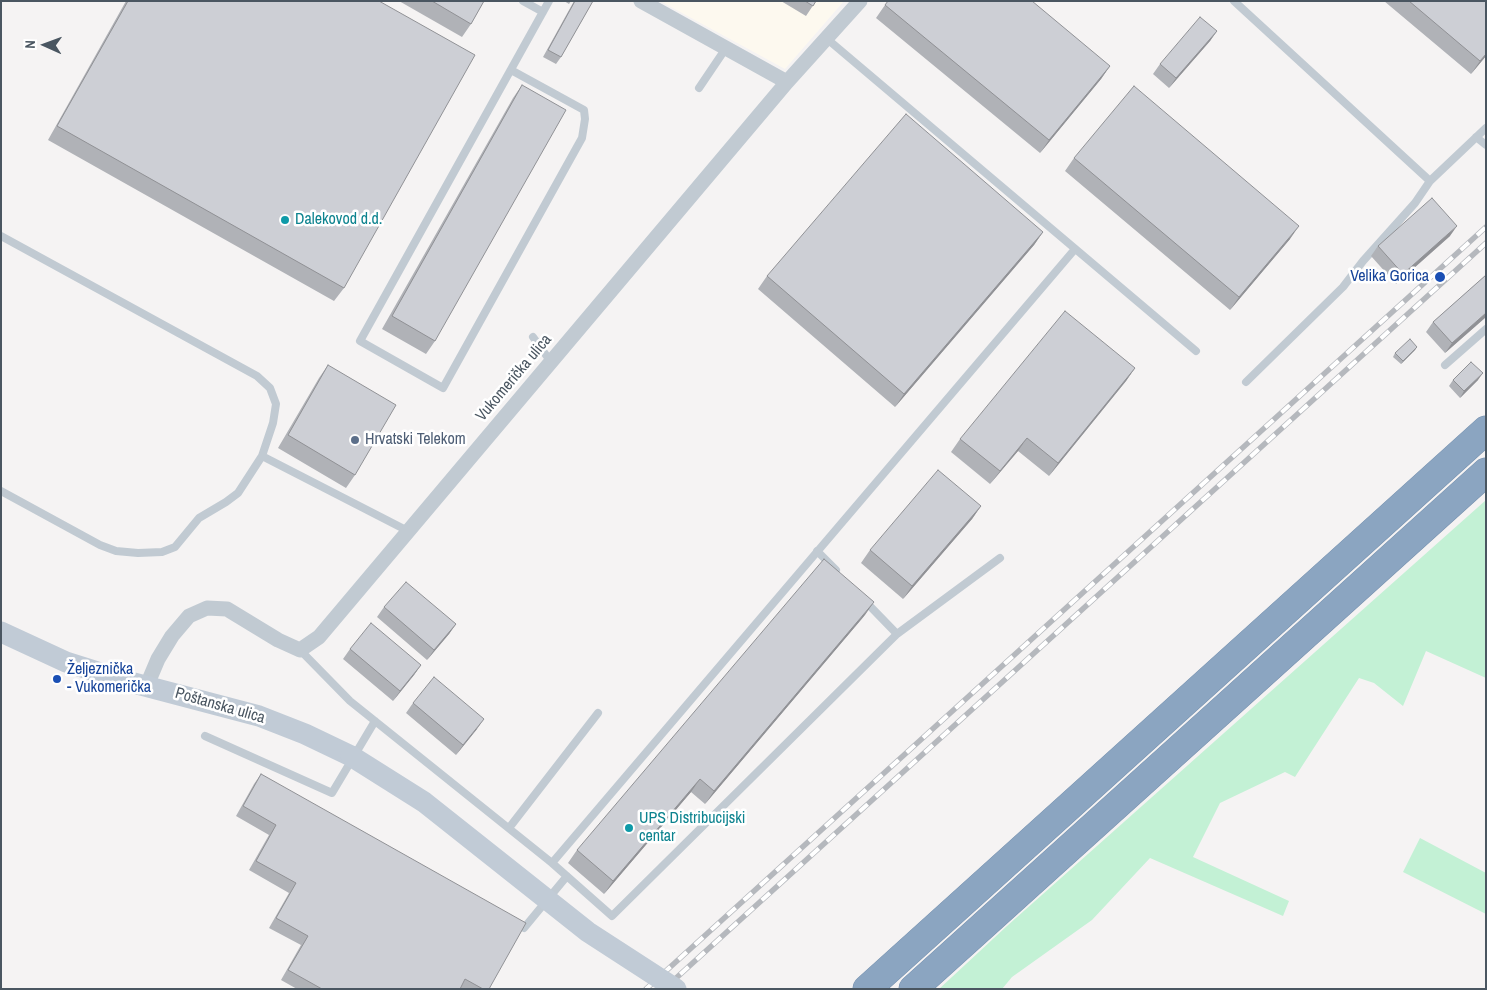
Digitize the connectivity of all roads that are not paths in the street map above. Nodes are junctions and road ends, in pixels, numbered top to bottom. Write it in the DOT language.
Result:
graph roads {
  1 [pos="523,1"];
  2 [pos="549,1"];
  3 [pos="641,1"];
  4 [pos="860,1"];
  5 [pos="1234,1"];
  6 [pos="543,12"];
  7 [pos="826,38"];
  8 [pos="726,48"];
  9 [pos="511,70"];
  10 [pos="787,82"];
  11 [pos="699,88"];
  12 [pos="1486,128"];
  13 [pos="1476,137"];
  14 [pos="1486,145"];
  15 [pos="1430,181"];
  16 [pos="1,236"];
  17 [pos="1075,249"];
  18 [pos="1486,329"];
  19 [pos="533,337"];
  20 [pos="1196,350"];
  21 [pos="551,362"];
  22 [pos="1445,365"];
  23 [pos="1246,382"];
  24 [pos="1486,430"];
  25 [pos="262,456"];
  26 [pos="1486,472"];
  27 [pos="1,491"];
  28 [pos="408,531"];
  29 [pos="818,551"];
  30 [pos="1000,558"];
  31 [pos="844,579"];
  32 [pos="857,593"];
  33 [pos="1,632"];
  34 [pos="897,634"];
  35 [pos="300,650"];
  36 [pos="147,685"];
  37 [pos="598,714"];
  38 [pos="375,721"];
  39 [pos="205,736"];
  40 [pos="509,828"];
  41 [pos="552,863"];
  42 [pos="567,876"];
  43 [pos="524,928"];
  44 [pos="676,989"];
  45 [pos="867,989"];
  46 [pos="914,989"];
  1 -- 6 [label="lane"];
  2 -- 6 [label="lane"];
  3 -- 8 [label="street"];
  4 -- 7 [label="street, Vukomerička ulica"];
  5 -- 15 [label="lane"];
  6 -- 9 [label="lane"];
  7 -- 10 [label="street, Vukomerička ulica"];
  7 -- 17 [label="lane"];
  8 -- 10 [label="street"];
  8 -- 11 [label="lane"];
  9 -- 9 [label="lane"];
  10 -- 21 [label="street, Vukomerička ulica"];
  12 -- 13 [label="lane"];
  13 -- 14 [label="lane"];
  13 -- 15 [label="lane"];
  15 -- 23 [label="lane"];
  16 -- 25 [label="lane"];
  17 -- 20 [label="lane"];
  17 -- 29 [label="lane"];
  18 -- 22 [label="lane"];
  19 -- 21 [label="lane"];
  21 -- 28 [label="street, Vukomerička ulica"];
  24 -- 45 [label="highway"];
  25 -- 27 [label="lane"];
  25 -- 28 [label="lane"];
  26 -- 46 [label="highway"];
  28 -- 35 [label="street, Vukomerička ulica"];
  29 -- 31 [label="lane"];
  29 -- 41 [label="lane"];
  30 -- 34 [label="lane"];
  32 -- 34 [label="lane"];
  33 -- 36 [label="main road, Poštanska ulica"];
  34 -- 42 [label="lane"];
  35 -- 36 [label="street"];
  35 -- 38 [label="lane"];
  36 -- 44 [label="main road, Poštanska ulica, bridge"];
  37 -- 40 [label="lane"];
  38 -- 39 [label="lane"];
  38 -- 40 [label="lane"];
  40 -- 41 [label="lane"];
  41 -- 42 [label="lane"];
  42 -- 43 [label="lane"];
}
